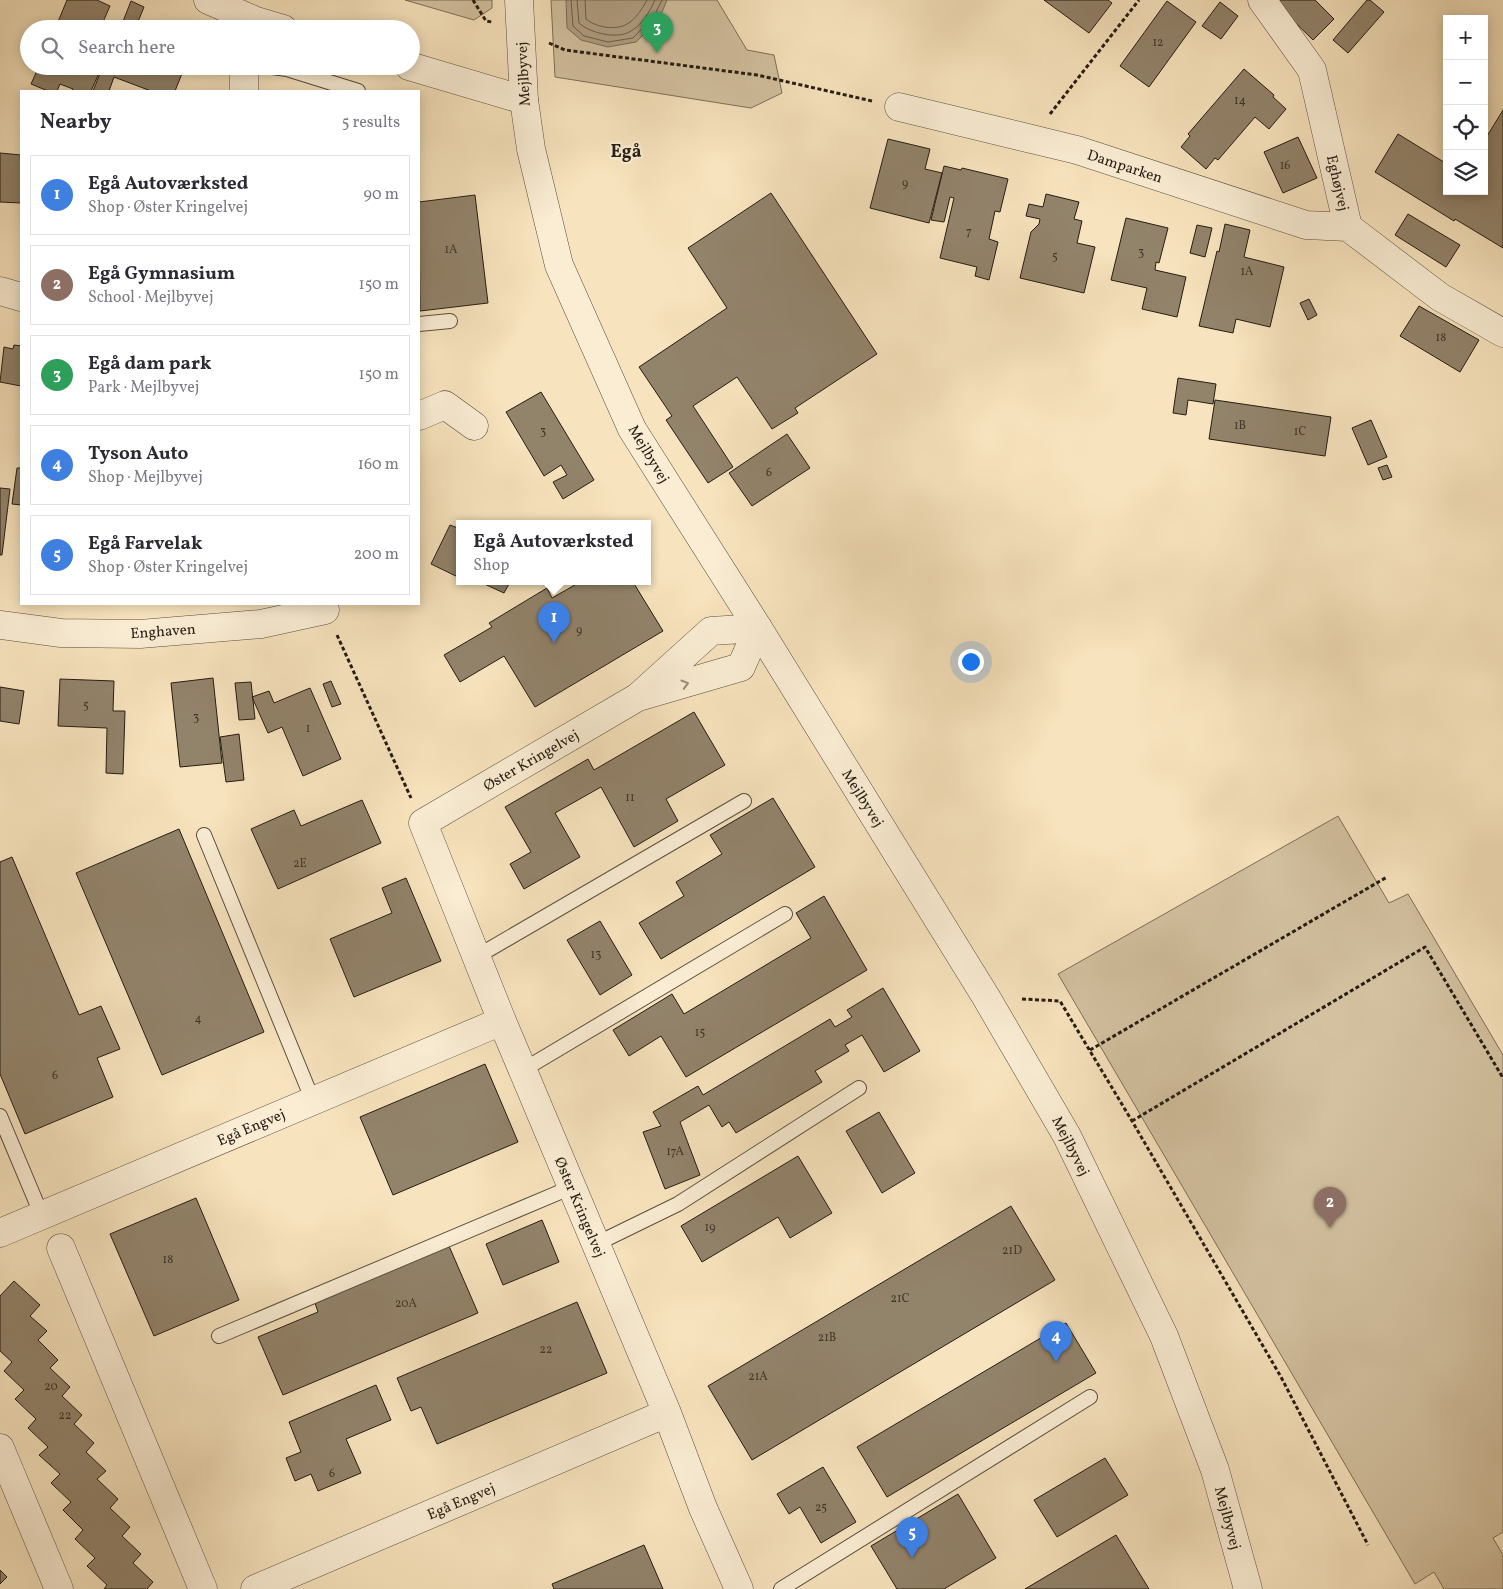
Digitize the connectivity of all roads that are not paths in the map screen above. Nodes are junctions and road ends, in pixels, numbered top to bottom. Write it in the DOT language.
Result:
graph roads {
  1 [pos="208,0"];
  2 [pos="519,0"];
  3 [pos="1262,0"];
  4 [pos="246,20"];
  5 [pos="420,70"];
  6 [pos="244,75"];
  7 [pos="306,75"];
  8 [pos="244,90"];
  9 [pos="355,90"];
  10 [pos="524,100"];
  11 [pos="900,107"];
  12 [pos="1348,227"];
  13 [pos="0,291"];
  14 [pos="20,297"];
  15 [pos="450,320"];
  16 [pos="420,324"];
  17 [pos="1503,333"];
  18 [pos="420,416"];
  19 [pos="474,426"];
  20 [pos="324,607"];
  21 [pos="0,626"];
  22 [pos="758,628"];
  23 [pos="638,698"];
  24 [pos="744,801"];
  25 [pos="204,835"];
  26 [pos="785,914"];
  27 [pos="476,957"];
  28 [pos="502,1021"];
  29 [pos="523,1070"];
  30 [pos="859,1088"];
  31 [pos="314,1101"];
  32 [pos="0,1116"];
  33 [pos="572,1187"];
  34 [pos="42,1216"];
  35 [pos="0,1233"];
  36 [pos="596,1244"];
  37 [pos="61,1248"];
  38 [pos="219,1336"];
  39 [pos="1090,1397"];
  40 [pos="667,1413"];
  41 [pos="0,1448"];
  42 [pos="59,1589"];
  43 [pos="202,1589"];
  44 [pos="254,1589"];
  45 [pos="739,1589"];
  46 [pos="781,1589"];
  47 [pos="1248,1589"];
  1 -- 4 [label="street"];
  2 -- 10 [label="street, Mejlbyvej"];
  3 -- 12 [label="street, Eghøjvej"];
  5 -- 10 [label="street"];
  6 -- 8 [label="street"];
  7 -- 9 [label="lane"];
  10 -- 22 [label="street, Mejlbyvej"];
  11 -- 12 [label="street, Damparken"];
  12 -- 17 [label="street, Eghøjvej"];
  13 -- 14 [label="street"];
  15 -- 16 [label="lane"];
  18 -- 19 [label="street"];
  20 -- 21 [label="street, Enghaven"];
  22 -- 23 [label="street, Øster Kringelvej"];
  23 -- 22 [label="street, Øster Kringelvej, one-way"];
  22 -- 47 [label="street, Mejlbyvej"];
  23 -- 27 [label="street, Øster Kringelvej"];
  24 -- 27 [label="lane"];
  25 -- 31 [label="lane"];
  26 -- 29 [label="lane"];
  27 -- 28 [label="street, Øster Kringelvej"];
  28 -- 29 [label="street, Øster Kringelvej"];
  28 -- 31 [label="street, Egå Engvej"];
  29 -- 33 [label="street, Øster Kringelvej"];
  30 -- 36 [label="lane"];
  31 -- 34 [label="street, Egå Engvej"];
  32 -- 34 [label="lane"];
  33 -- 36 [label="street, Øster Kringelvej"];
  33 -- 38 [label="lane"];
  34 -- 35 [label="street, Egå Engvej"];
  36 -- 40 [label="street, Øster Kringelvej"];
  37 -- 43 [label="street"];
  39 -- 46 [label="lane"];
  40 -- 44 [label="street, Egå Engvej"];
  40 -- 45 [label="street, Øster Kringelvej"];
  41 -- 42 [label="street"];
}
